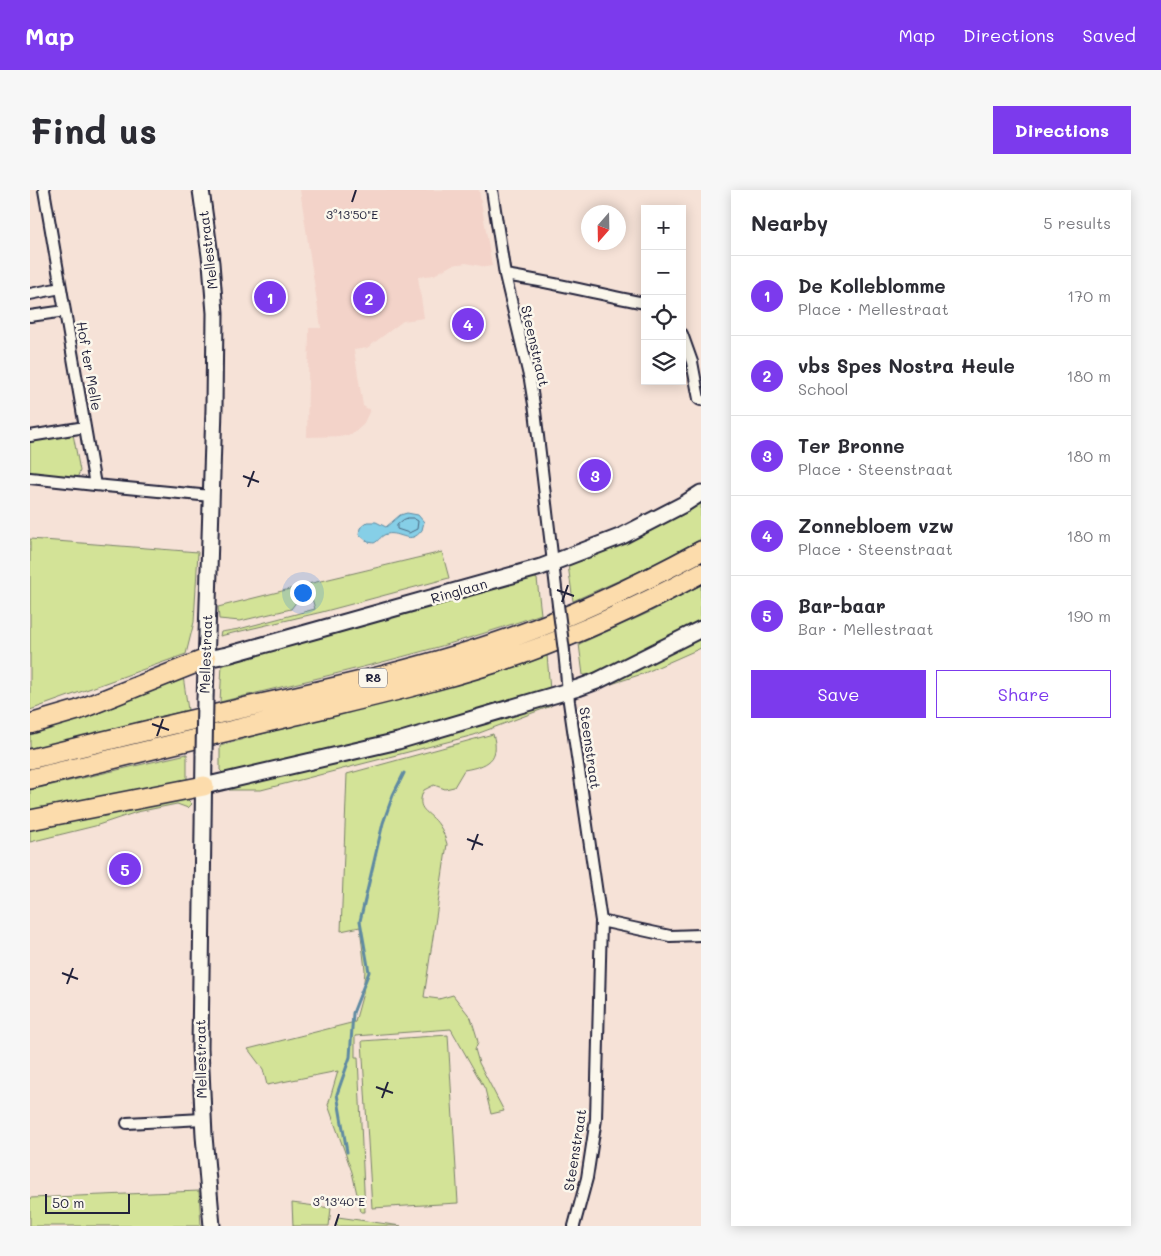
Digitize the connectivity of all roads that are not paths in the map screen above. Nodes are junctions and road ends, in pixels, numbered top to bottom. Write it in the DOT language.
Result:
graph roads {
  1 [pos="44,190"];
  2 [pos="201,190"];
  3 [pos="492,190"];
  4 [pos="505,275"];
  5 [pos="61,288"];
  6 [pos="30,294"];
  7 [pos="641,303"];
  8 [pos="65,311"];
  9 [pos="30,316"];
  10 [pos="684,340"];
  11 [pos="701,400"];
  12 [pos="85,427"];
  13 [pos="30,436"];
  14 [pos="30,478"];
  15 [pos="95,485"];
  16 [pos="701,493"];
  17 [pos="211,496"];
  18 [pos="701,551"];
  19 [pos="552,563"];
  20 [pos="701,573"];
  21 [pos="701,629"];
  22 [pos="206,659"];
  23 [pos="568,691"];
  24 [pos="30,724"];
  25 [pos="30,759"];
  26 [pos="30,779"];
  27 [pos="204,786"];
  28 [pos="30,820"];
  29 [pos="601,922"];
  30 [pos="701,935"];
  31 [pos="203,1119"];
  32 [pos="127,1123"];
  33 [pos="212,1226"];
  34 [pos="574,1226"];
  1 -- 5 [label="street, Hof ter Melle"];
  2 -- 17 [label="main road, Mellestraat"];
  3 -- 4 [label="street, Steenstraat"];
  4 -- 7 [label="street"];
  4 -- 19 [label="street, Steenstraat"];
  5 -- 6 [label="street"];
  5 -- 8 [label="street, Hof ter Melle"];
  8 -- 9 [label="street, Hof ter Melle"];
  8 -- 12 [label="street, Hof ter Melle"];
  10 -- 11 [label="street"];
  12 -- 13 [label="street, Hof ter Melle"];
  12 -- 15 [label="street, Hof ter Melle"];
  14 -- 15 [label="street"];
  15 -- 17 [label="street"];
  16 -- 19 [label="main road, Ringlaan"];
  17 -- 22 [label="main road, Mellestraat"];
  18 -- 25 [label="highway, R8"];
  19 -- 22 [label="main road, Ringlaan"];
  19 -- 23 [label="street, Steenstraat, bridge"];
  20 -- 26 [label="highway, R8"];
  21 -- 23 [label="main road"];
  22 -- 24 [label="highway"];
  22 -- 27 [label="main road, Mellestraat, bridge"];
  23 -- 27 [label="main road"];
  23 -- 29 [label="street, Steenstraat"];
  27 -- 28 [label="highway"];
  27 -- 31 [label="main road, Mellestraat"];
  29 -- 30 [label="street"];
  29 -- 34 [label="street, Steenstraat"];
  31 -- 32 [label="street, Mellestraat"];
  31 -- 33 [label="main road, Mellestraat"];
}
